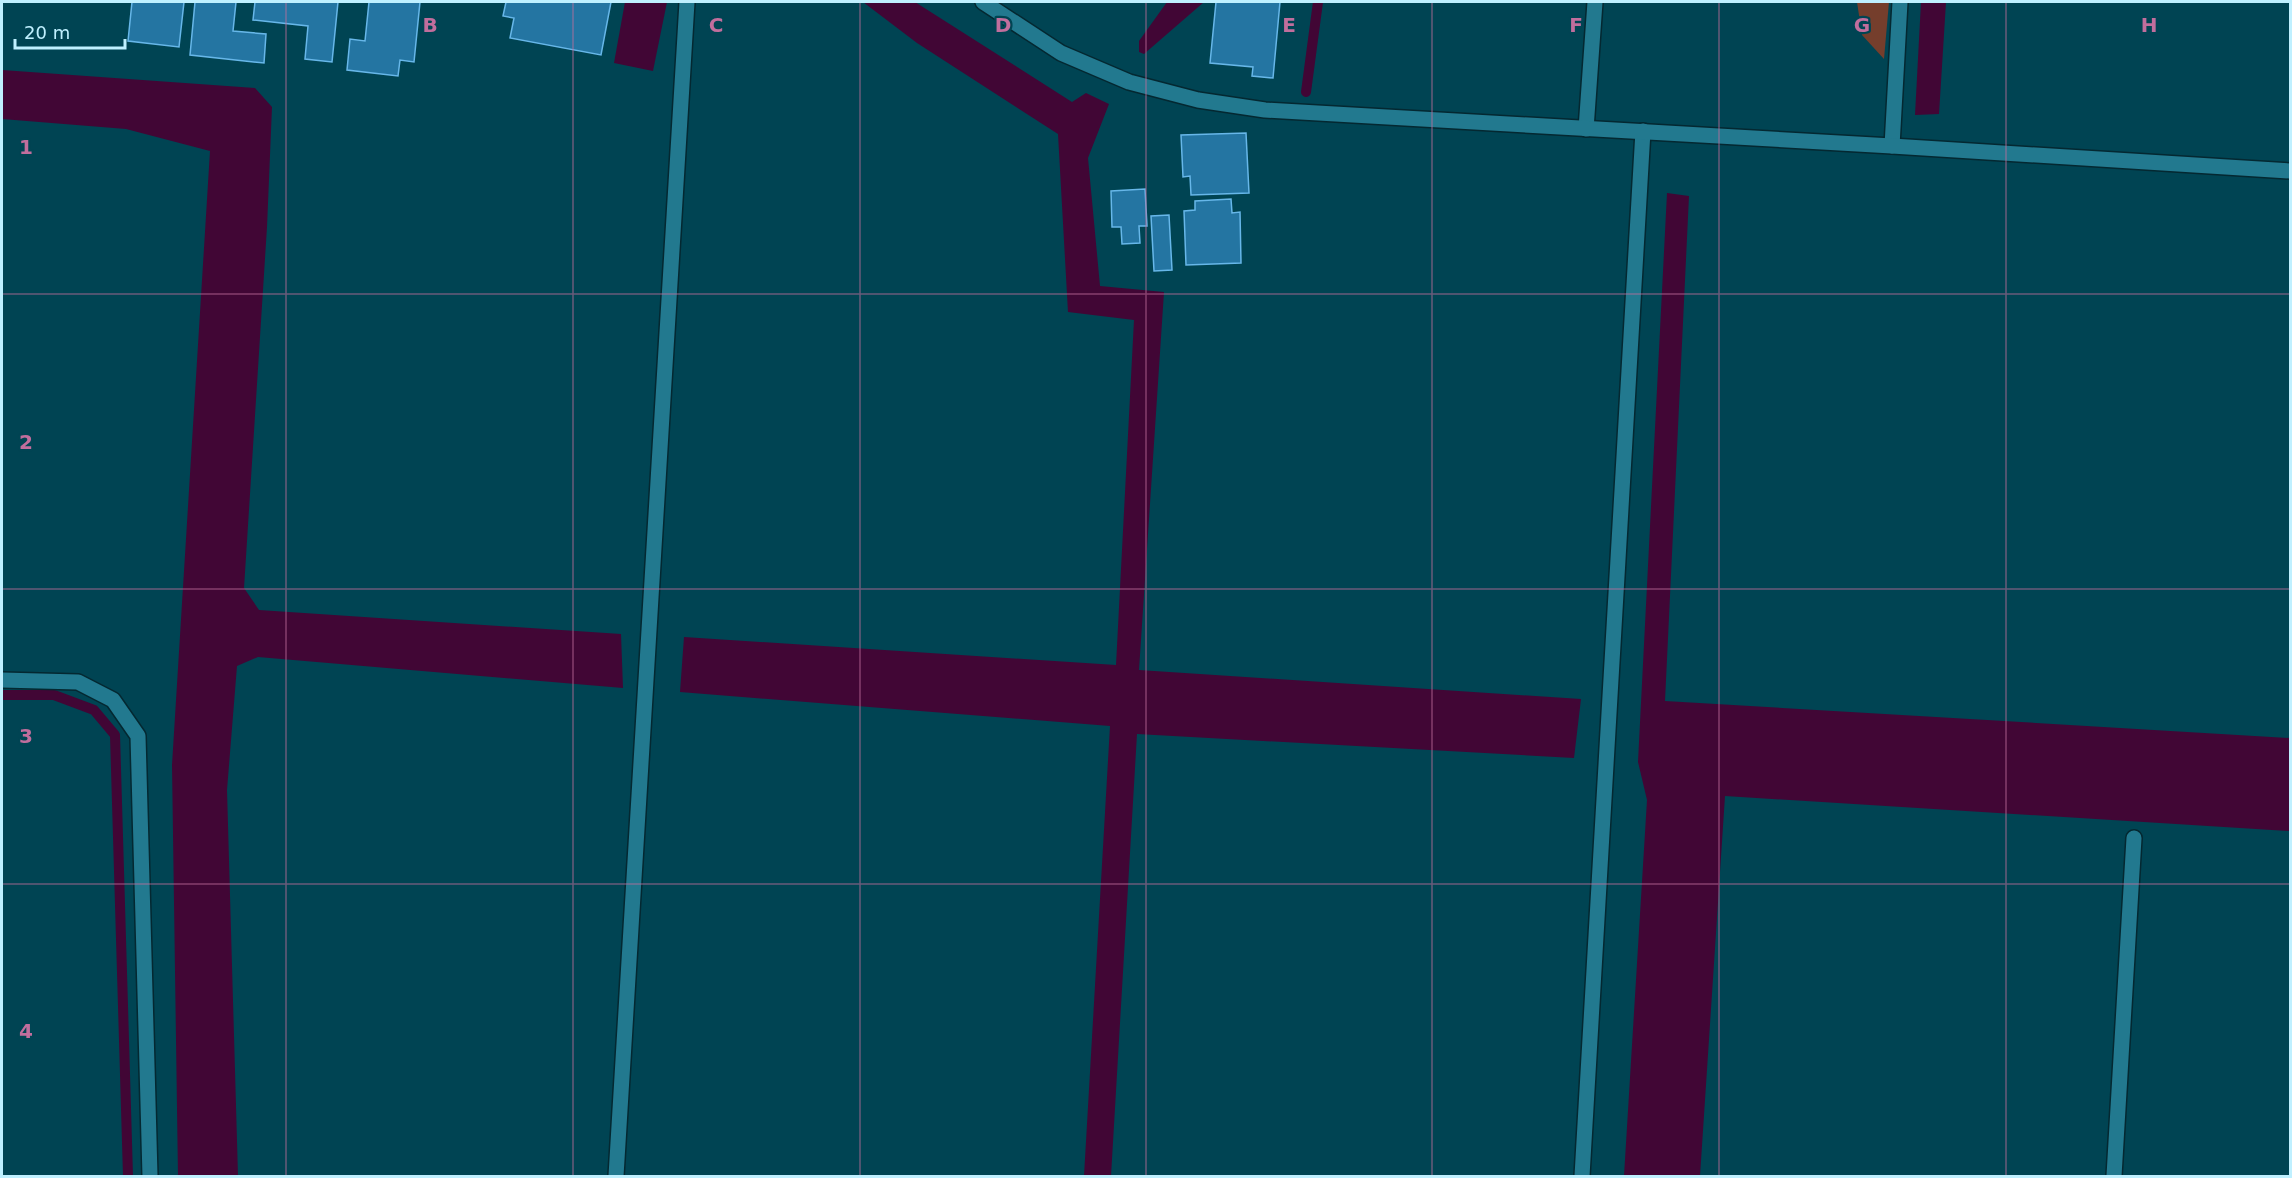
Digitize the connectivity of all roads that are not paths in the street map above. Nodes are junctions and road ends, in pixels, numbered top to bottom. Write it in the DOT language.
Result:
graph roads {
  1 [pos="687,2"];
  2 [pos="983,2"];
  3 [pos="1595,2"];
  4 [pos="1900,2"];
  5 [pos="1586,129"];
  6 [pos="1643,131"];
  7 [pos="1892,146"];
  8 [pos="2290,171"];
  9 [pos="2,680"];
  10 [pos="2134,838"];
  11 [pos="150,1176"];
  12 [pos="616,1176"];
  13 [pos="1582,1176"];
  14 [pos="2114,1176"];
  1 -- 12 [label="street"];
  2 -- 5 [label="street"];
  3 -- 5 [label="street"];
  4 -- 7 [label="street"];
  5 -- 6 [label="street"];
  6 -- 7 [label="street"];
  6 -- 13 [label="street"];
  7 -- 8 [label="street"];
  9 -- 11 [label="street"];
  10 -- 14 [label="street"];
}
